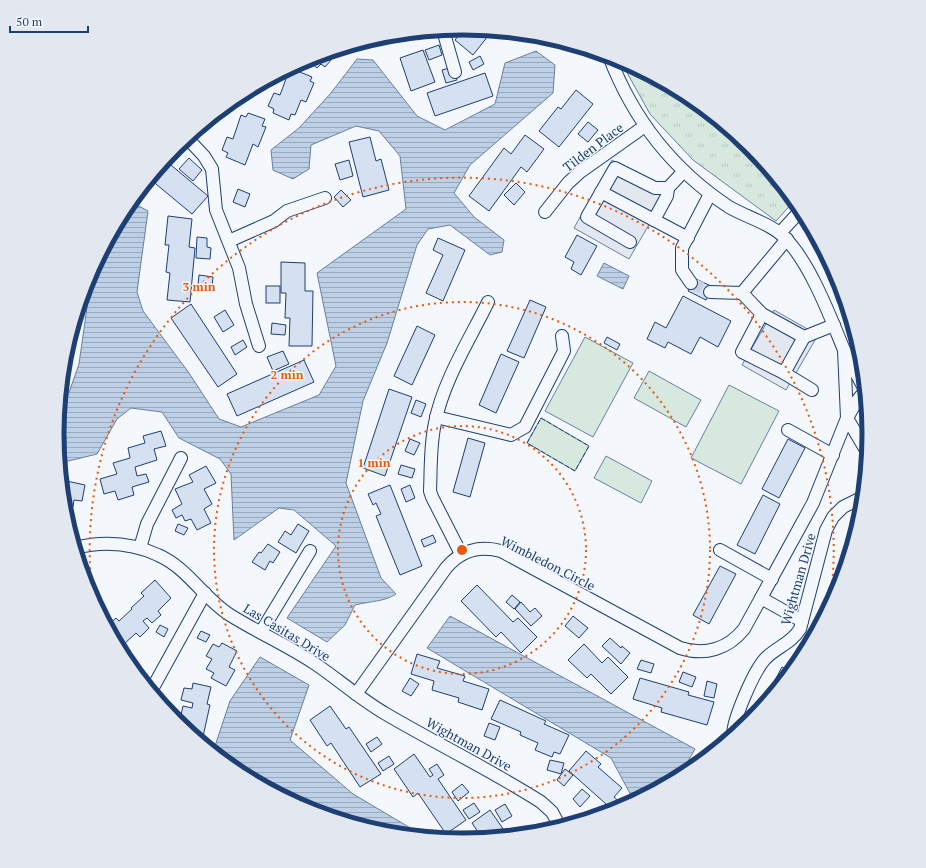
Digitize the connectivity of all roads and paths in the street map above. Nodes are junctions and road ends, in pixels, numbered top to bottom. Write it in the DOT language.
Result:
graph roads {
  1 [pos="445,36"];
  2 [pos="612,64"];
  3 [pos="455,72"];
  4 [pos="645,126"];
  5 [pos="191,142"];
  6 [pos="684,171"];
  7 [pos="668,188"];
  8 [pos="601,192"];
  9 [pos="710,194"];
  10 [pos="325,198"];
  11 [pos="545,212"];
  12 [pos="797,216"];
  13 [pos="654,220"];
  14 [pos="784,236"];
  15 [pos="688,238"];
  16 [pos="228,241"];
  17 [pos="630,242"];
  18 [pos="691,283"];
  19 [pos="710,292"];
  20 [pos="742,293"];
  21 [pos="488,302"];
  22 [pos="762,314"];
  23 [pos="834,326"];
  24 [pos="562,336"];
  25 [pos="804,337"];
  26 [pos="259,346"];
  27 [pos="844,350"];
  28 [pos="784,373"];
  29 [pos="858,378"];
  30 [pos="812,390"];
  31 [pos="860,397"];
  32 [pos="436,416"];
  33 [pos="847,418"];
  34 [pos="788,430"];
  35 [pos="862,443"];
  36 [pos="833,456"];
  37 [pos="181,458"];
  38 [pos="856,500"];
  39 [pos="81,547"];
  40 [pos="140,548"];
  41 [pos="720,550"];
  42 [pos="310,551"];
  43 [pos="462,554"];
  44 [pos="772,579"];
  45 [pos="205,593"];
  46 [pos="761,598"];
  47 [pos="802,621"];
  48 [pos="261,632"];
  49 [pos="154,686"];
  50 [pos="356,694"];
  51 [pos="734,727"];
  52 [pos="557,821"];
  1 -- 3 [label="street"];
  2 -- 4 [label="street"];
  4 -- 6 [label="street"];
  4 -- 11 [label="street, Tilden Place"];
  5 -- 16 [label="street"];
  6 -- 7 [label="street"];
  6 -- 9 [label="street"];
  7 -- 8 [label="street"];
  7 -- 13 [label="street"];
  8 -- 13 [label="street"];
  8 -- 17 [label="street"];
  9 -- 14 [label="street"];
  9 -- 15 [label="street"];
  10 -- 16 [label="street"];
  12 -- 14 [label="street"];
  13 -- 15 [label="street"];
  14 -- 20 [label="street"];
  14 -- 23 [label="street"];
  15 -- 18 [label="street"];
  16 -- 26 [label="street"];
  19 -- 20 [label="street"];
  20 -- 22 [label="street"];
  21 -- 32 [label="street"];
  22 -- 25 [label="street"];
  22 -- 28 [label="street"];
  23 -- 25 [label="street"];
  23 -- 27 [label="street"];
  24 -- 32 [label="street"];
  25 -- 28 [label="street"];
  27 -- 29 [label="street"];
  27 -- 33 [label="street"];
  28 -- 30 [label="street"];
  31 -- 33 [label="street, Wimbledon Circle"];
  32 -- 43 [label="street"];
  33 -- 35 [label="street"];
  33 -- 36 [label="street, Wimbledon Circle"];
  34 -- 36 [label="street"];
  36 -- 44 [label="street, Wimbledon Circle"];
  37 -- 40 [label="street"];
  38 -- 47 [label="street, Wightman Drive"];
  39 -- 40 [label="street, Las Casitas Drive"];
  40 -- 45 [label="street, Las Casitas Drive"];
  41 -- 44 [label="street"];
  42 -- 48 [label="street"];
  43 -- 46 [label="street, Wimbledon Circle"];
  43 -- 50 [label="street, Wimbledon Circle"];
  44 -- 46 [label="street, Wimbledon Circle"];
  45 -- 48 [label="street, Las Casitas Drive"];
  45 -- 49 [label="street"];
  46 -- 47 [label="street"];
  47 -- 51 [label="street, Wightman Drive"];
  48 -- 50 [label="street, Las Casitas Drive"];
  50 -- 52 [label="street, Wightman Drive"];
}
